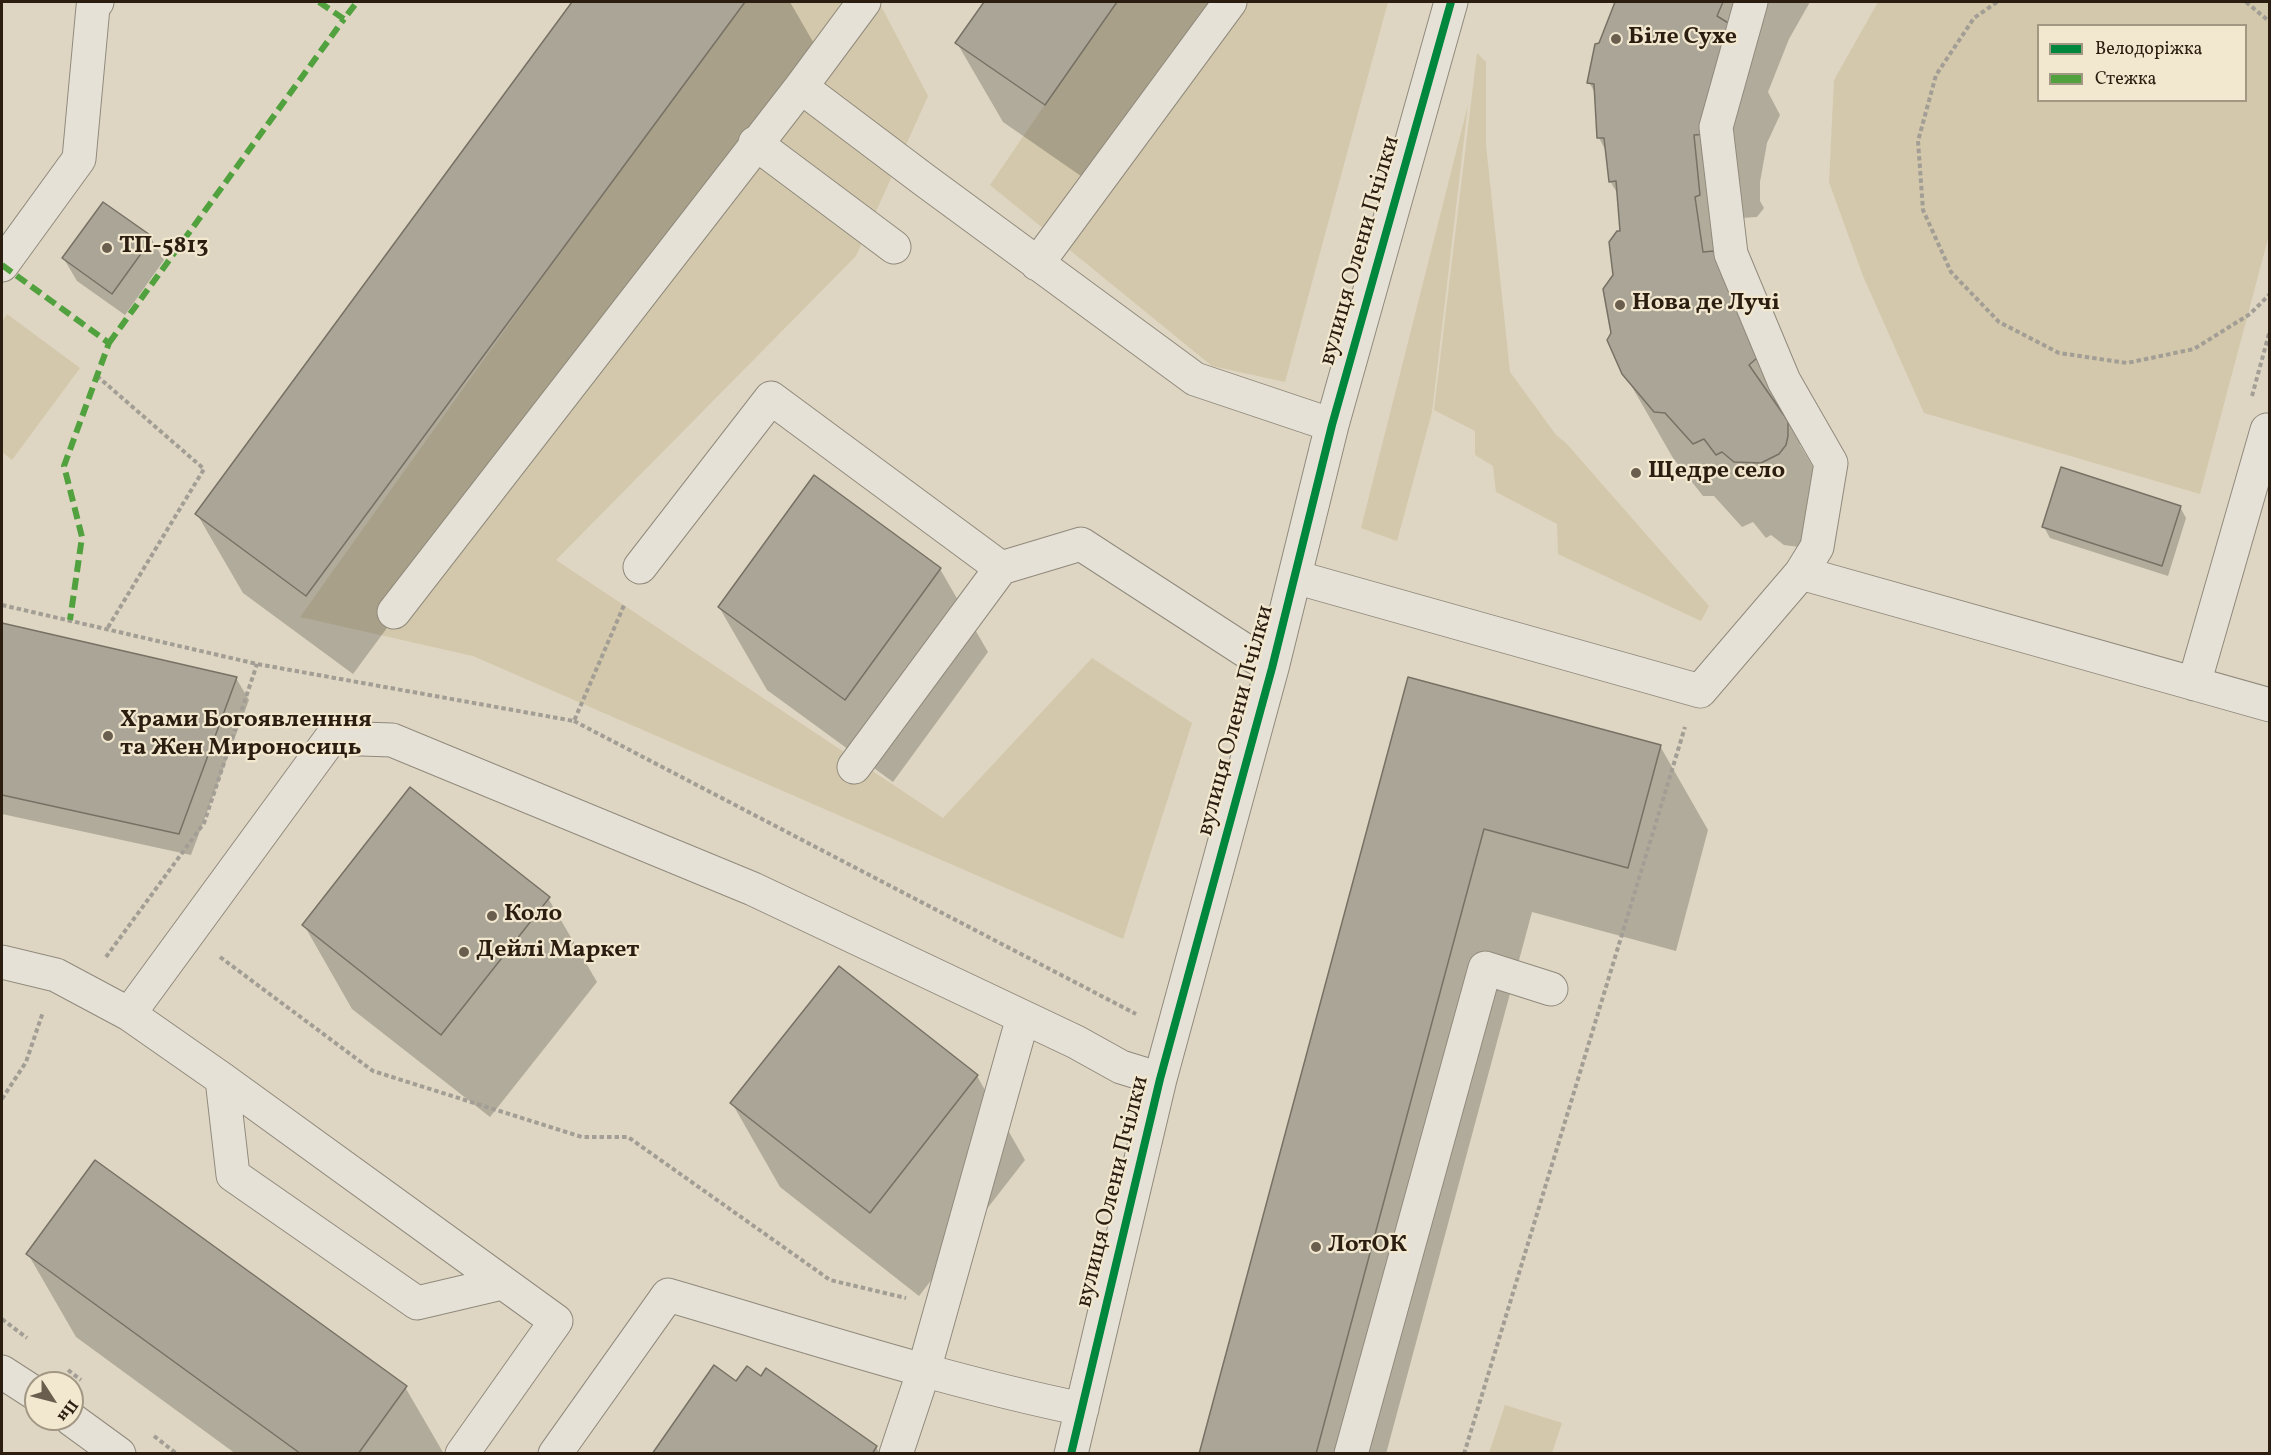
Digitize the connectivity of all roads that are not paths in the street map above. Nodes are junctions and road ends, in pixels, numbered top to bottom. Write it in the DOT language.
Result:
graph roads {
  1 [pos="864,2"];
  2 [pos="1230,2"];
  3 [pos="1451,2"];
  4 [pos="1750,2"];
  5 [pos="91,3"];
  6 [pos="801,87"];
  7 [pos="755,143"];
  8 [pos="894,247"];
  9 [pos="1037,264"];
  10 [pos="2,265"];
  11 [pos="1332,425"];
  12 [pos="2270,431"];
  13 [pos="640,567"];
  14 [pos="1001,568"];
  15 [pos="1801,573"];
  16 [pos="1295,577"];
  17 [pos="394,612"];
  18 [pos="1272,668"];
  19 [pos="2194,684"];
  20 [pos="2270,705"];
  21 [pos="854,767"];
  22 [pos="2,962"];
  23 [pos="1551,989"];
  24 [pos="129,1014"];
  25 [pos="1023,1017"];
  26 [pos="222,1078"];
  27 [pos="1160,1079"];
  28 [pos="502,1284"];
  29 [pos="924,1370"];
  30 [pos="2,1372"];
  31 [pos="24,1386"];
  32 [pos="1082,1408"];
  33 [pos="84,1428"];
  34 [pos="119,1454"];
  35 [pos="462,1454"];
  36 [pos="555,1454"];
  37 [pos="896,1454"];
  38 [pos="1071,1454"];
  39 [pos="1351,1454"];
  1 -- 6 [label="street"];
  2 -- 9 [label="street"];
  3 -- 11 [label="street, вулиця Олени Пчілки"];
  4 -- 15 [label="street"];
  5 -- 10 [label="street"];
  6 -- 7 [label="street"];
  6 -- 9 [label="street"];
  7 -- 8 [label="street"];
  7 -- 17 [label="street"];
  9 -- 11 [label="street"];
  11 -- 16 [label="street, вулиця Олени Пчілки"];
  12 -- 19 [label="street"];
  13 -- 14 [label="street"];
  14 -- 18 [label="street"];
  14 -- 21 [label="street"];
  15 -- 16 [label="street"];
  15 -- 19 [label="street"];
  16 -- 18 [label="street, вулиця Олени Пчілки"];
  18 -- 27 [label="street, вулиця Олени Пчілки"];
  19 -- 20 [label="street"];
  22 -- 24 [label="street"];
  23 -- 39 [label="street"];
  24 -- 25 [label="street"];
  24 -- 26 [label="street"];
  25 -- 27 [label="street"];
  25 -- 29 [label="street"];
  26 -- 28 [label="street"];
  26 -- 28 [label="street"];
  27 -- 32 [label="street, вулиця Олени Пчілки"];
  28 -- 35 [label="street"];
  29 -- 32 [label="street"];
  29 -- 36 [label="street"];
  29 -- 37 [label="street"];
  30 -- 31 [label="street"];
  32 -- 38 [label="street, вулиця Олени Пчілки"];
  33 -- 34 [label="street"];
}
